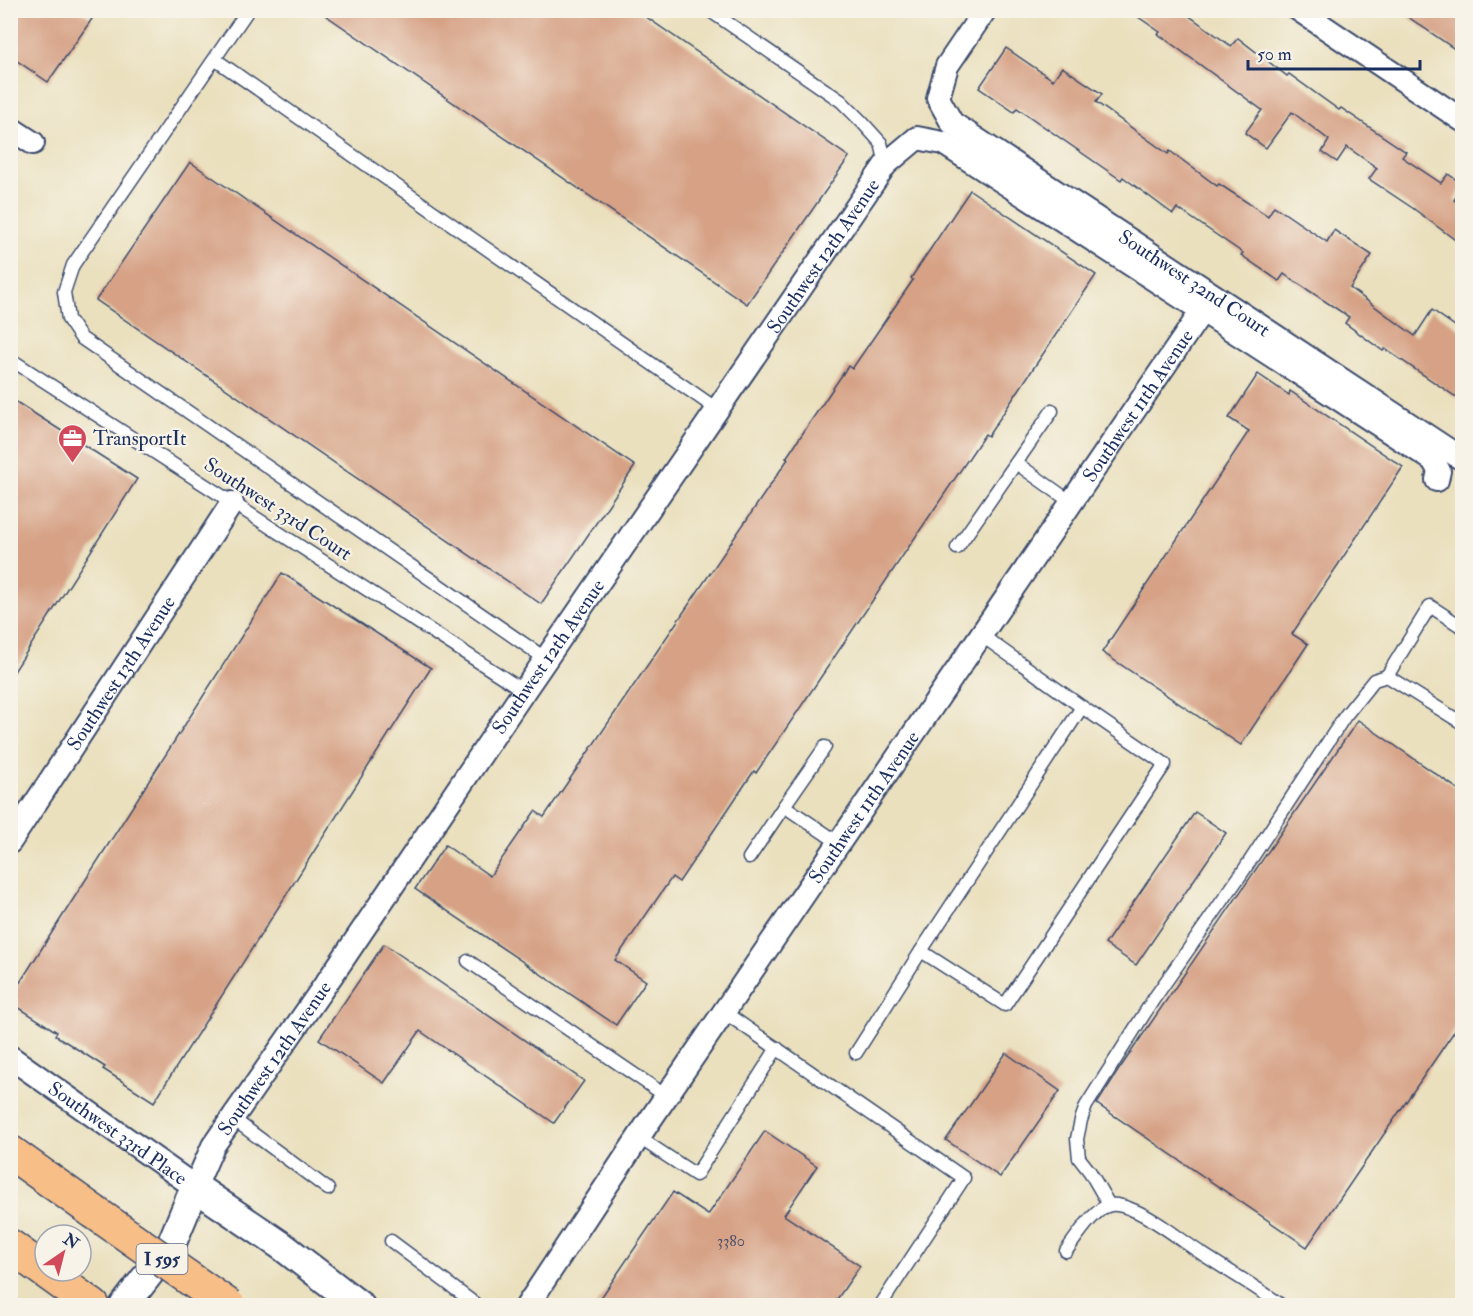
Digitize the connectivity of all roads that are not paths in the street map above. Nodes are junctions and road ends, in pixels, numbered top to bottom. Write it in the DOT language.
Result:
graph roads {
  1 [pos="248,10"];
  2 [pos="710,10"];
  3 [pos="985,10"];
  4 [pos="1299,10"];
  5 [pos="216,60"];
  6 [pos="1462,120"];
  7 [pos="10,128"];
  8 [pos="917,138"];
  9 [pos="33,143"];
  10 [pos="886,164"];
  11 [pos="1202,311"];
  12 [pos="10,359"];
  13 [pos="717,410"];
  14 [pos="1052,411"];
  15 [pos="1462,459"];
  16 [pos="1016,464"];
  17 [pos="1437,480"];
  18 [pos="1071,502"];
  19 [pos="232,503"];
  20 [pos="957,548"];
  21 [pos="1462,627"];
  22 [pos="981,635"];
  23 [pos="546,659"];
  24 [pos="1387,676"];
  25 [pos="524,691"];
  26 [pos="1082,707"];
  27 [pos="1462,723"];
  28 [pos="825,747"];
  29 [pos="784,806"];
  30 [pos="10,842"];
  31 [pos="839,843"];
  32 [pos="749,858"];
  33 [pos="921,951"];
  34 [pos="468,961"];
  35 [pos="724,1012"];
  36 [pos="777,1048"];
  37 [pos="856,1053"];
  38 [pos="10,1057"];
  39 [pos="666,1096"];
  40 [pos="232,1118"];
  41 [pos="638,1137"];
  42 [pos="10,1152"];
  43 [pos="195,1187"];
  44 [pos="328,1189"];
  45 [pos="1109,1205"];
  46 [pos="391,1241"];
  47 [pos="10,1246"];
  48 [pos="1066,1251"];
  49 [pos="10,1260"];
  50 [pos="33,1262"];
  51 [pos="33,1268"];
  52 [pos="62,1283"];
  53 [pos="534,1303"];
  54 [pos="93,1305"];
  55 [pos="124,1305"];
  56 [pos="229,1305"];
  57 [pos="360,1305"];
  58 [pos="478,1305"];
  59 [pos="880,1305"];
  60 [pos="1282,1305"];
  1 -- 5 [label="lane"];
  2 -- 10 [label="lane"];
  3 -- 15 [label="street, Southwest 32nd Court"];
  4 -- 6 [label="street"];
  5 -- 13 [label="lane"];
  5 -- 23 [label="lane"];
  7 -- 9 [label="street"];
  8 -- 10 [label="street, Southwest 12th Avenue"];
  8 -- 11 [label="street, Southwest 32nd Court"];
  10 -- 13 [label="street, Southwest 12th Avenue"];
  11 -- 17 [label="street, Southwest 32nd Court"];
  11 -- 18 [label="street, Southwest 11th Avenue"];
  12 -- 19 [label="lane, Southwest 33rd Court"];
  13 -- 23 [label="street, Southwest 12th Avenue"];
  14 -- 16 [label="lane"];
  16 -- 18 [label="lane"];
  16 -- 20 [label="lane"];
  18 -- 22 [label="street, Southwest 11th Avenue"];
  19 -- 25 [label="lane, Southwest 33rd Court"];
  19 -- 30 [label="street, Southwest 13th Avenue"];
  21 -- 24 [label="lane"];
  22 -- 26 [label="lane"];
  22 -- 31 [label="street, Southwest 11th Avenue"];
  23 -- 25 [label="street, Southwest 12th Avenue"];
  24 -- 27 [label="lane"];
  24 -- 45 [label="lane"];
  25 -- 40 [label="street, Southwest 12th Avenue"];
  26 -- 33 [label="lane"];
  26 -- 33 [label="lane"];
  28 -- 29 [label="lane"];
  29 -- 31 [label="lane"];
  29 -- 32 [label="lane"];
  31 -- 35 [label="street, Southwest 11th Avenue"];
  33 -- 37 [label="lane"];
  34 -- 39 [label="lane"];
  35 -- 36 [label="lane"];
  35 -- 39 [label="street, Southwest 11th Avenue"];
  36 -- 41 [label="lane"];
  36 -- 59 [label="lane"];
  38 -- 43 [label="street, Southwest 33rd Place"];
  39 -- 41 [label="street, Southwest 11th Avenue"];
  40 -- 43 [label="street, Southwest 12th Avenue"];
  40 -- 44 [label="lane"];
  41 -- 53 [label="street, Southwest 11th Avenue"];
  42 -- 56 [label="highway, I 595, bridge"];
  43 -- 55 [label="street"];
  43 -- 57 [label="street"];
  45 -- 48 [label="lane"];
  45 -- 60 [label="lane"];
  46 -- 58 [label="lane"];
  47 -- 50 [label="highway"];
  49 -- 51 [label="highway"];
  52 -- 54 [label="highway"];
}
